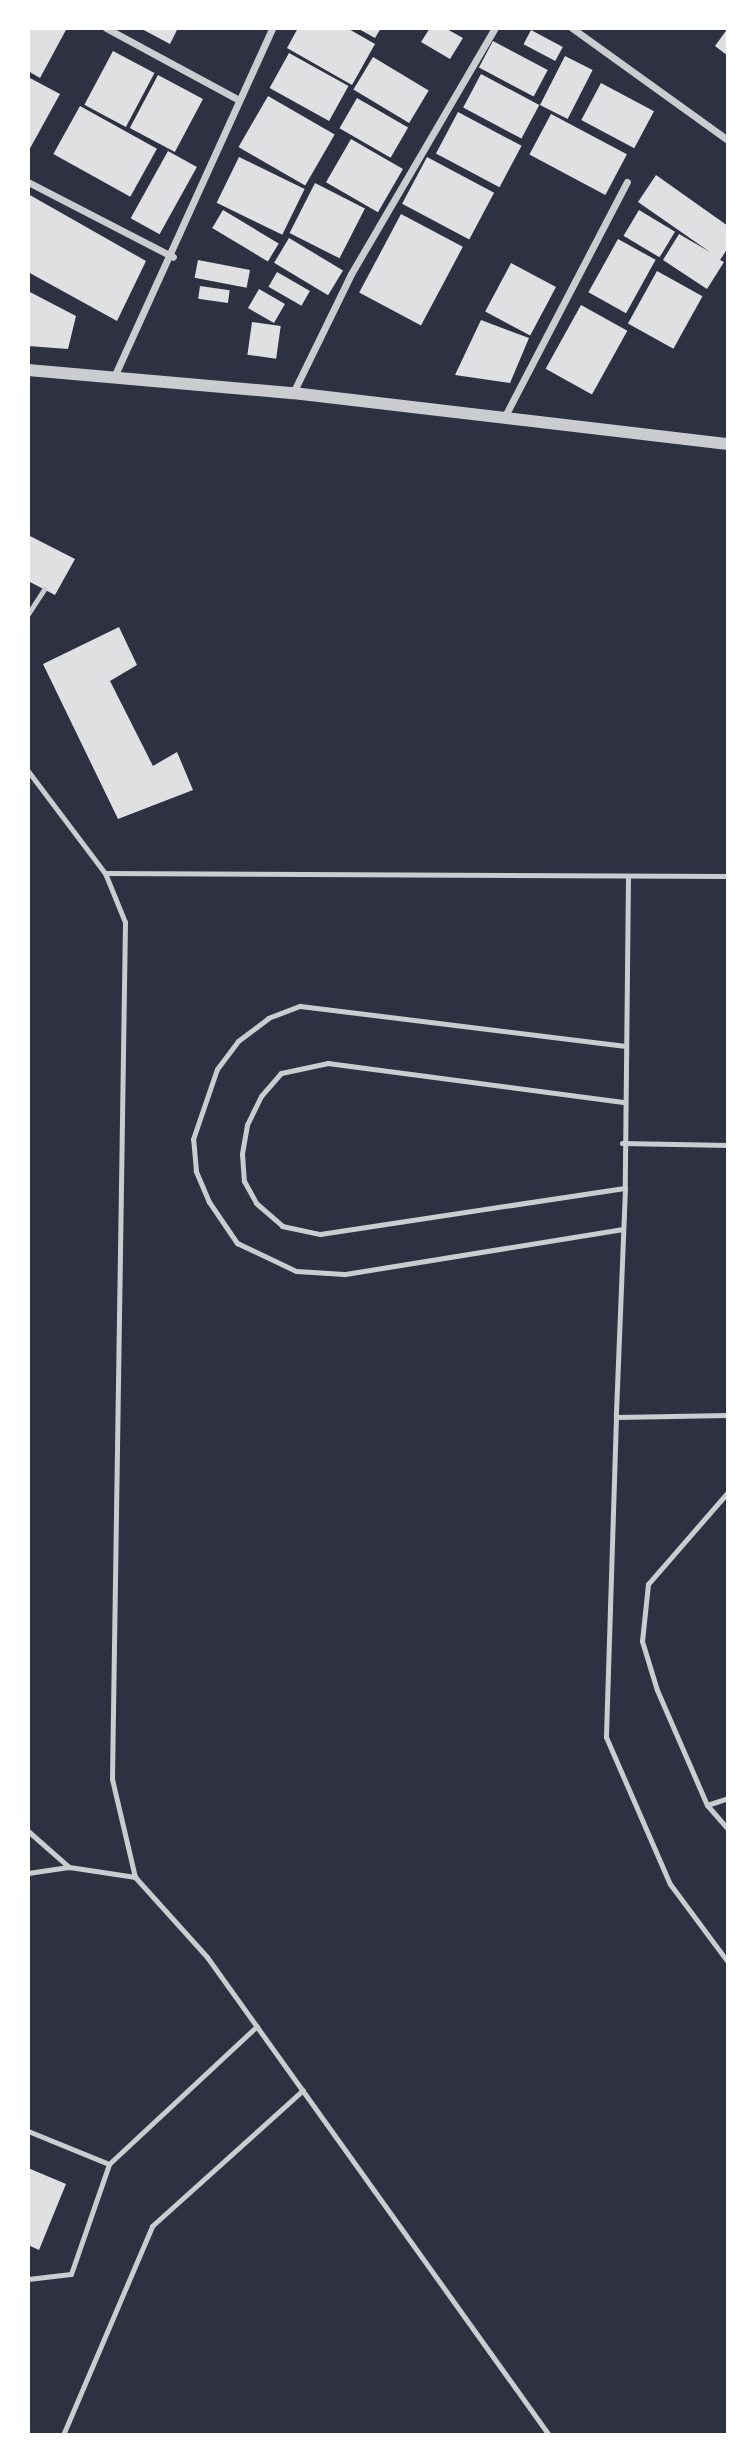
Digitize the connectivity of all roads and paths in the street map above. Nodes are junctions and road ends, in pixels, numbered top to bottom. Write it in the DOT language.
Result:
graph roads {
  1 [pos="107,28"];
  2 [pos="272,28"];
  3 [pos="495,28"];
  4 [pos="572,28"];
  5 [pos="239,100"];
  6 [pos="728,140"];
  7 [pos="28,182"];
  8 [pos="627,182"];
  9 [pos="173,257"];
  10 [pos="28,370"];
  11 [pos="114,377"];
  12 [pos="293,393"];
  13 [pos="505,416"];
  14 [pos="728,444"];
  15 [pos="44,589"];
  16 [pos="28,614"];
  17 [pos="28,771"];
  18 [pos="105,873"];
  19 [pos="628,876"];
  20 [pos="728,876"];
  21 [pos="624,1046"];
  22 [pos="623,1102"];
  23 [pos="622,1143"];
  24 [pos="728,1146"];
  25 [pos="625,1188"];
  26 [pos="623,1229"];
  27 [pos="728,1415"];
  28 [pos="616,1417"];
  29 [pos="728,1492"];
  30 [pos="728,1797"];
  31 [pos="707,1805"];
  32 [pos="728,1829"];
  33 [pos="28,1831"];
  34 [pos="69,1867"];
  35 [pos="28,1873"];
  36 [pos="135,1877"];
  37 [pos="728,1962"];
  38 [pos="257,2026"];
  39 [pos="303,2090"];
  40 [pos="28,2132"];
  41 [pos="109,2164"];
  42 [pos="28,2279"];
  43 [pos="63,2435"];
  44 [pos="549,2435"];
  1 -- 5 [label="street"];
  2 -- 5 [label="street"];
  3 -- 12 [label="street"];
  4 -- 6 [label="street"];
  5 -- 9 [label="street"];
  7 -- 9 [label="street"];
  8 -- 13 [label="street"];
  9 -- 11 [label="street"];
  10 -- 11 [label="street"];
  11 -- 12 [label="street"];
  12 -- 13 [label="street"];
  13 -- 14 [label="street"];
  15 -- 16 [label="lane"];
  17 -- 18 [label="lane"];
  18 -- 19 [label="lane"];
  18 -- 36 [label="lane"];
  19 -- 20 [label="lane"];
  19 -- 21 [label="lane"];
  21 -- 22 [label="lane"];
  21 -- 26 [label="lane"];
  22 -- 23 [label="lane"];
  22 -- 25 [label="lane"];
  23 -- 24 [label="lane"];
  23 -- 25 [label="lane"];
  25 -- 26 [label="lane"];
  26 -- 28 [label="lane"];
  27 -- 28 [label="lane"];
  28 -- 37 [label="lane"];
  29 -- 31 [label="lane"];
  30 -- 31 [label="lane"];
  31 -- 32 [label="lane"];
  33 -- 34 [label="lane"];
  34 -- 35 [label="lane"];
  34 -- 36 [label="lane"];
  36 -- 38 [label="lane"];
  38 -- 39 [label="lane"];
  38 -- 41 [label="lane"];
  39 -- 43 [label="lane"];
  39 -- 44 [label="lane"];
  40 -- 41 [label="lane"];
  41 -- 42 [label="lane"];
}
